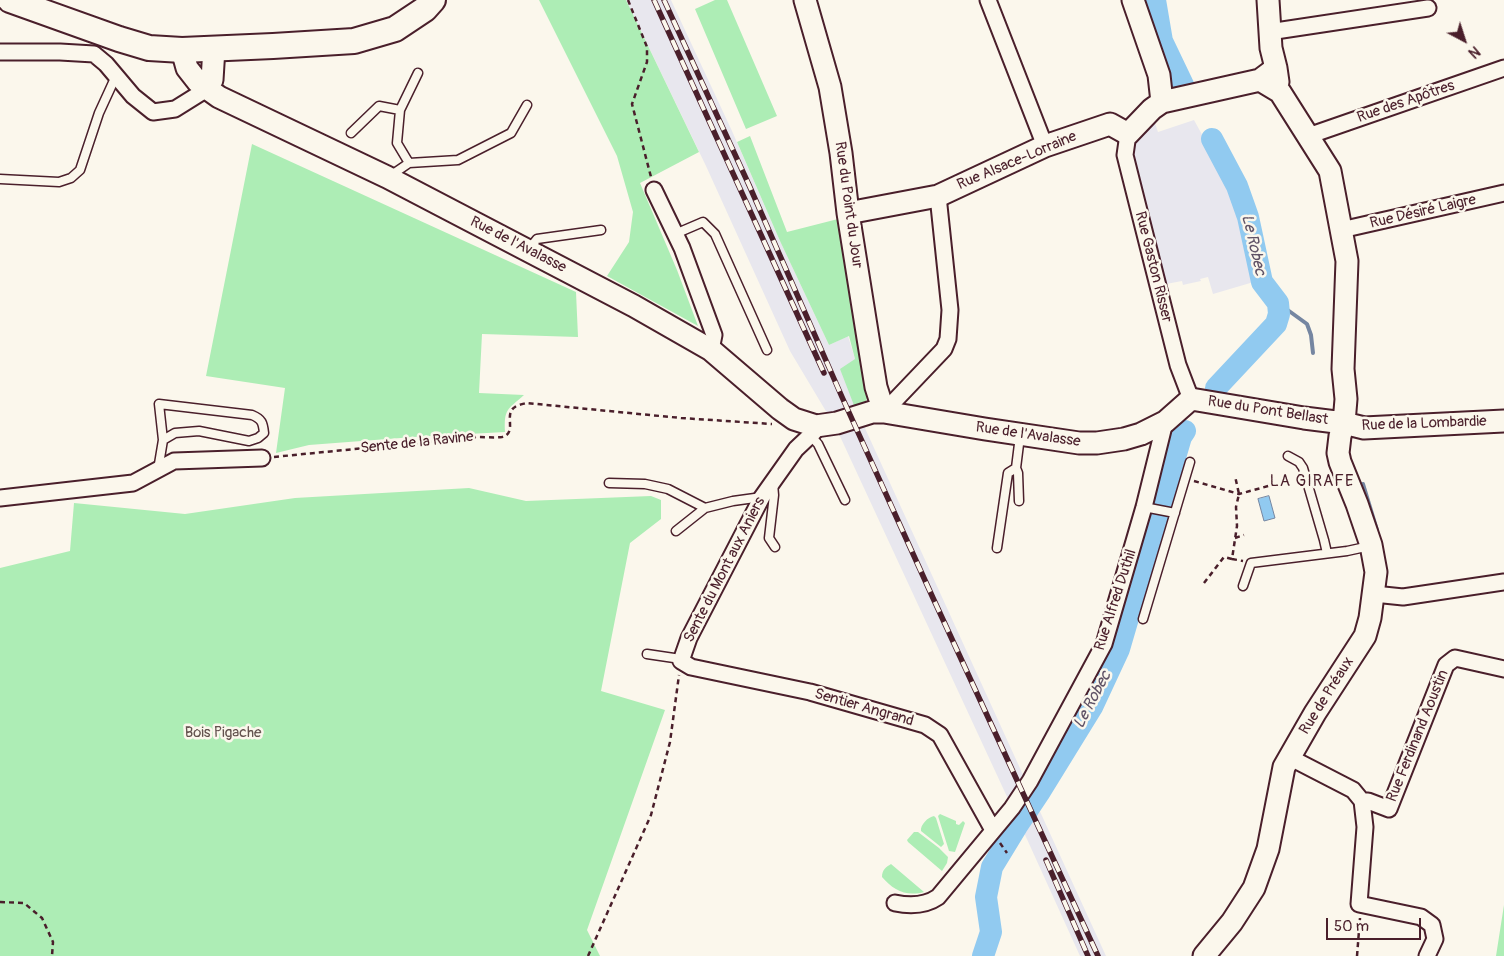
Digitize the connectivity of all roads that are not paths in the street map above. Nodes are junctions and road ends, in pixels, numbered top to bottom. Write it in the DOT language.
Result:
graph roads {
  1 [pos="10,0"];
  2 [pos="433,0"];
  3 [pos="805,0"];
  4 [pos="988,0"];
  5 [pos="1133,0"];
  6 [pos="1268,0"];
  7 [pos="1428,8"];
  8 [pos="1269,32"];
  9 [pos="214,48"];
  10 [pos="182,50"];
  11 [pos="0,52"];
  12 [pos="1504,68"];
  13 [pos="418,73"];
  14 [pos="1268,74"];
  15 [pos="116,76"];
  16 [pos="205,87"];
  17 [pos="1162,102"];
  18 [pos="527,106"];
  19 [pos="400,110"];
  20 [pos="351,133"];
  21 [pos="1128,134"];
  22 [pos="1308,136"];
  23 [pos="1045,146"];
  24 [pos="409,163"];
  25 [pos="387,177"];
  26 [pos="0,179"];
  27 [pos="654,190"];
  28 [pos="1504,193"];
  29 [pos="938,196"];
  30 [pos="848,213"];
  31 [pos="601,230"];
  32 [pos="1341,230"];
  33 [pos="675,234"];
  34 [pos="528,250"];
  35 [pos="711,350"];
  36 [pos="767,350"];
  37 [pos="1191,399"];
  38 [pos="884,412"];
  39 [pos="1504,421"];
  40 [pos="1165,422"];
  41 [pos="1344,423"];
  42 [pos="814,431"];
  43 [pos="1020,434"];
  44 [pos="163,440"];
  45 [pos="1288,456"];
  46 [pos="262,458"];
  47 [pos="1190,462"];
  48 [pos="1016,468"];
  49 [pos="158,470"];
  50 [pos="772,482"];
  51 [pos="609,483"];
  52 [pos="762,497"];
  53 [pos="0,498"];
  54 [pos="846,500"];
  55 [pos="1019,500"];
  56 [pos="705,508"];
  57 [pos="1149,508"];
  58 [pos="1175,513"];
  59 [pos="676,530"];
  60 [pos="1371,545"];
  61 [pos="775,548"];
  62 [pos="997,548"];
  63 [pos="1327,553"];
  64 [pos="1504,582"];
  65 [pos="1243,586"];
  66 [pos="1374,594"];
  67 [pos="1143,620"];
  68 [pos="646,654"];
  69 [pos="681,661"];
  70 [pos="1504,669"];
  71 [pos="1289,757"];
  72 [pos="1362,801"];
  73 [pos="996,836"];
  74 [pos="895,903"];
  75 [pos="1204,956"];
  76 [pos="1427,956"];
  1 -- 10 [label="main road"];
  2 -- 9 [label="main road"];
  3 -- 30 [label="main road, Rue du Point du Jour"];
  4 -- 23 [label="street"];
  5 -- 17 [label="main road"];
  6 -- 8 [label="main road"];
  7 -- 8 [label="street"];
  8 -- 14 [label="main road"];
  9 -- 10 [label="main road"];
  9 -- 16 [label="main road"];
  10 -- 16 [label="main road, Rue de l'Avalasse"];
  11 -- 15 [label="street"];
  12 -- 22 [label="street, Rue des Apôtres"];
  13 -- 19 [label="lane"];
  14 -- 17 [label="main road"];
  14 -- 22 [label="main road"];
  15 -- 16 [label="street"];
  15 -- 26 [label="lane"];
  16 -- 25 [label="main road, Rue de l'Avalasse"];
  17 -- 21 [label="main road"];
  18 -- 24 [label="lane"];
  19 -- 20 [label="lane"];
  19 -- 24 [label="lane"];
  21 -- 23 [label="main road, Rue Alsace-Lorraine"];
  21 -- 37 [label="street, Rue Gaston Risser"];
  22 -- 32 [label="main road"];
  23 -- 29 [label="main road, Rue Alsace-Lorraine"];
  24 -- 25 [label="lane"];
  25 -- 34 [label="main road, Rue de l'Avalasse"];
  27 -- 33 [label="street"];
  28 -- 32 [label="street, Rue Désiré Laigre"];
  29 -- 30 [label="main road, Rue Alsace-Lorraine"];
  29 -- 38 [label="street"];
  30 -- 38 [label="main road, Rue du Point du Jour"];
  31 -- 34 [label="lane"];
  32 -- 41 [label="main road"];
  33 -- 35 [label="street"];
  33 -- 36 [label="lane"];
  34 -- 35 [label="main road, Rue de l'Avalasse"];
  35 -- 42 [label="main road, Rue de l'Avalasse"];
  37 -- 40 [label="main road, Rue de l'Avalasse"];
  37 -- 41 [label="main road, Rue du Pont Bellast"];
  38 -- 42 [label="main road, Rue de l'Avalasse"];
  38 -- 43 [label="main road, Rue de l'Avalasse"];
  39 -- 41 [label="main road, Rue de la Lombardie"];
  40 -- 43 [label="main road, Rue de l'Avalasse"];
  40 -- 57 [label="street, Rue Alfred Duthil"];
  41 -- 60 [label="main road, Rue de Préaux"];
  42 -- 50 [label="street, Sente du Mont aux Aniers"];
  42 -- 54 [label="lane"];
  43 -- 48 [label="lane"];
  44 -- 44 [label="lane"];
  44 -- 49 [label="lane"];
  45 -- 63 [label="lane"];
  46 -- 49 [label="street"];
  47 -- 58 [label="lane"];
  48 -- 55 [label="lane"];
  48 -- 62 [label="lane"];
  49 -- 53 [label="street"];
  50 -- 52 [label="street, Sente du Mont aux Aniers"];
  50 -- 61 [label="lane"];
  51 -- 56 [label="lane"];
  52 -- 56 [label="lane"];
  52 -- 69 [label="street, Sente du Mont aux Aniers"];
  56 -- 59 [label="lane"];
  57 -- 58 [label="lane"];
  57 -- 73 [label="street, Rue Alfred Duthil"];
  58 -- 67 [label="lane"];
  60 -- 63 [label="lane"];
  60 -- 66 [label="main road, Rue de Préaux"];
  63 -- 65 [label="lane"];
  64 -- 66 [label="street"];
  66 -- 71 [label="main road, Rue de Préaux"];
  68 -- 69 [label="lane"];
  69 -- 73 [label="street, Sentier Angrand"];
  70 -- 72 [label="street, Rue Ferdinand Aoustin"];
  71 -- 72 [label="street"];
  71 -- 75 [label="main road, Rue de Préaux"];
  72 -- 76 [label="street"];
  73 -- 74 [label="street, Rue Alfred Duthil"];
}
